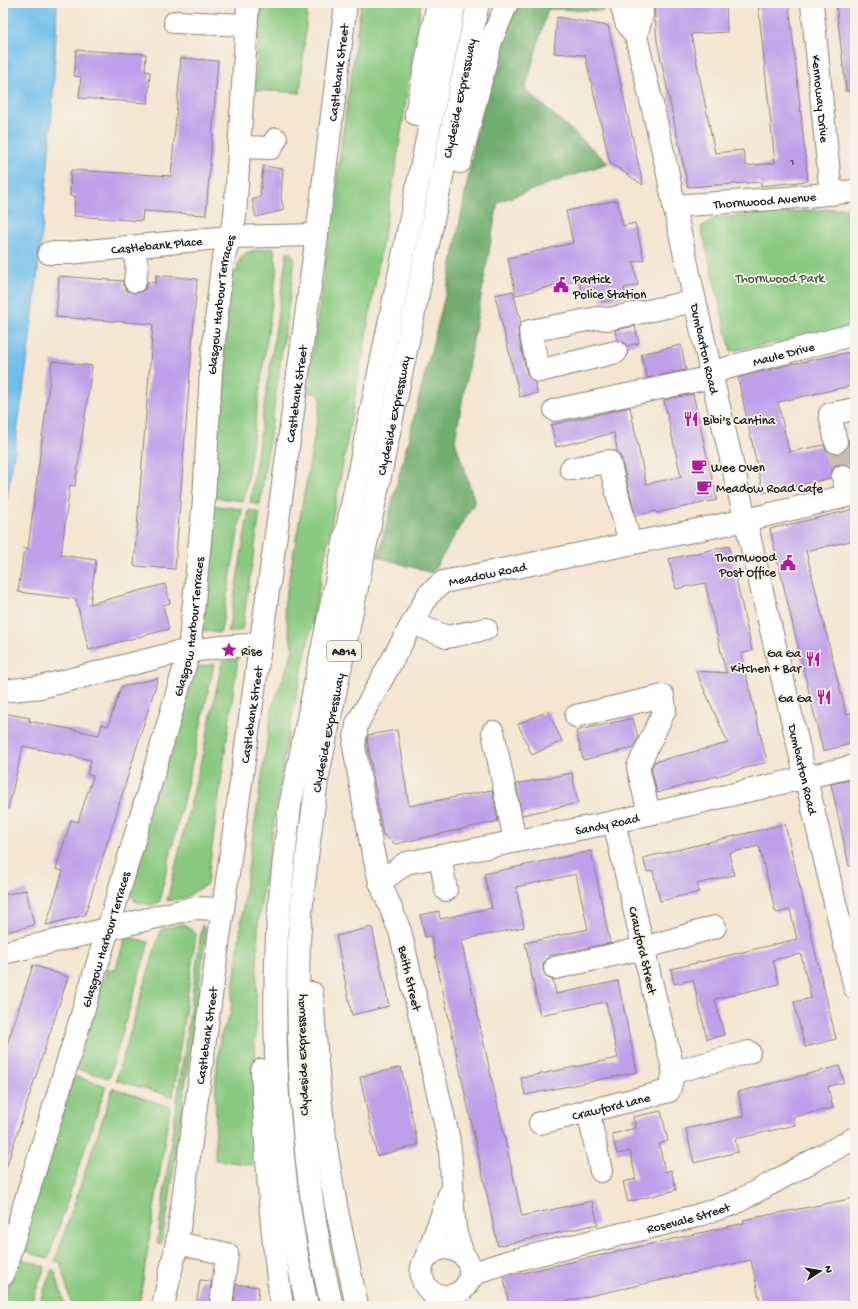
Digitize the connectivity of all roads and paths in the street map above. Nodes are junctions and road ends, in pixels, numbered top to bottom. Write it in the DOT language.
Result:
graph roads {
  1 [pos="248,3"];
  2 [pos="346,3"];
  3 [pos="438,3"];
  4 [pos="454,3"];
  5 [pos="478,3"];
  6 [pos="507,3"];
  7 [pos="621,3"];
  8 [pos="641,3"];
  9 [pos="812,3"];
  10 [pos="175,22"];
  11 [pos="246,25"];
  12 [pos="636,36"];
  13 [pos="276,139"];
  14 [pos="239,147"];
  15 [pos="855,191"];
  16 [pos="831,194"];
  17 [pos="674,206"];
  18 [pos="317,235"];
  19 [pos="228,237"];
  20 [pos="133,247"];
  21 [pos="59,253"];
  22 [pos="135,281"];
  23 [pos="695,301"];
  24 [pos="391,310"];
  25 [pos="855,334"];
  26 [pos="616,352"];
  27 [pos="712,375"];
  28 [pos="855,409"];
  29 [pos="554,410"];
  30 [pos="390,424"];
  31 [pos="836,442"];
  32 [pos="571,469"];
  33 [pos="848,488"];
  34 [pos="746,520"];
  35 [pos="630,544"];
  36 [pos="413,623"];
  37 [pos="486,629"];
  38 [pos="261,644"];
  39 [pos="189,652"];
  40 [pos="3,691"];
  41 [pos="576,716"];
  42 [pos="493,732"];
  43 [pos="855,766"];
  44 [pos="359,776"];
  45 [pos="806,778"];
  46 [pos="290,806"];
  47 [pos="649,814"];
  48 [pos="614,822"];
  49 [pos="515,841"];
  50 [pos="440,856"];
  51 [pos="306,870"];
  52 [pos="380,882"];
  53 [pos="446,890"];
  54 [pos="223,909"];
  55 [pos="715,927"];
  56 [pos="108,930"];
  57 [pos="644,948"];
  58 [pos="3,953"];
  59 [pos="555,968"];
  60 [pos="855,988"];
  61 [pos="749,1052"];
  62 [pos="673,1075"];
  63 [pos="588,1110"];
  64 [pos="540,1123"];
  65 [pos="855,1138"];
  66 [pos="601,1171"];
  67 [pos="452,1183"];
  68 [pos="10,1227"];
  69 [pos="177,1243"];
  70 [pos="426,1258"];
  71 [pos="466,1269"];
  72 [pos="3,1275"];
  73 [pos="436,1300"];
  74 [pos="164,1306"];
  75 [pos="221,1306"];
  76 [pos="282,1306"];
  77 [pos="307,1306"];
  78 [pos="332,1306"];
  79 [pos="357,1306"];
  80 [pos="474,1306"];
  1 -- 11 [label="street, Glasgow Harbour Terraces"];
  2 -- 18 [label="street, Castlebank Street"];
  3 -- 24 [label="street"];
  4 -- 24 [label="street, Clydeside Expressway / A814"];
  5 -- 30 [label="street, Clydeside Expressway / A814"];
  6 -- 30 [label="street"];
  7 -- 12 [label="street, Dumbarton Road"];
  8 -- 12 [label="street, Dumbarton Road"];
  9 -- 16 [label="street, Kennoway Drive"];
  10 -- 11 [label="street"];
  11 -- 14 [label="street, Glasgow Harbour Terraces"];
  12 -- 17 [label="street, Dumbarton Road"];
  13 -- 14 [label="street"];
  14 -- 19 [label="street, Glasgow Harbour Terraces"];
  15 -- 16 [label="street, Thornwood Avenue"];
  16 -- 17 [label="street, Thornwood Avenue"];
  17 -- 23 [label="street, Dumbarton Road"];
  18 -- 19 [label="street, Castlebank Place"];
  18 -- 38 [label="street, Castlebank Street"];
  19 -- 20 [label="street, Castlebank Place"];
  19 -- 39 [label="street, Glasgow Harbour Terraces"];
  20 -- 21 [label="street, Castlebank Place"];
  20 -- 22 [label="street"];
  23 -- 26 [label="street"];
  23 -- 27 [label="street, Dumbarton Road"];
  24 -- 46 [label="street, Clydeside Expressway / A814"];
  25 -- 27 [label="street, Maule Drive"];
  27 -- 29 [label="street, Maule Drive"];
  27 -- 34 [label="street, Dumbarton Road"];
  28 -- 31 [label="street"];
  30 -- 51 [label="street, Clydeside Expressway / A814"];
  32 -- 35 [label="street"];
  33 -- 34 [label="street, Meadow Road"];
  34 -- 35 [label="street, Meadow Road"];
  34 -- 45 [label="street, Dumbarton Road"];
  35 -- 36 [label="street, Meadow Road"];
  36 -- 37 [label="street"];
  36 -- 44 [label="street, Meadow Road"];
  38 -- 39 [label="street"];
  38 -- 54 [label="street, Castlebank Street"];
  39 -- 40 [label="street"];
  39 -- 56 [label="street, Glasgow Harbour Terraces"];
  41 -- 47 [label="street"];
  42 -- 49 [label="street"];
  43 -- 45 [label="street, Sandy Road"];
  44 -- 52 [label="street, Beith Street"];
  45 -- 47 [label="street, Sandy Road"];
  45 -- 60 [label="street, Dumbarton Road"];
  46 -- 76 [label="street"];
  46 -- 77 [label="street, Clydeside Expressway / A814"];
  47 -- 48 [label="street, Sandy Road"];
  48 -- 49 [label="street, Sandy Road"];
  48 -- 57 [label="street, Crawford Street"];
  49 -- 50 [label="street, Sandy Road"];
  50 -- 52 [label="street, Sandy Road"];
  50 -- 53 [label="street"];
  51 -- 78 [label="street, Clydeside Expressway / A814"];
  51 -- 79 [label="street"];
  52 -- 67 [label="street, Beith Street"];
  54 -- 56 [label="street"];
  54 -- 69 [label="street, Castlebank Street"];
  55 -- 57 [label="street"];
  56 -- 58 [label="street"];
  56 -- 68 [label="street, Glasgow Harbour Terraces"];
  57 -- 59 [label="street"];
  57 -- 62 [label="street, Crawford Street"];
  61 -- 62 [label="street"];
  62 -- 63 [label="street, Crawford Lane"];
  63 -- 64 [label="street, Crawford Lane"];
  63 -- 66 [label="street"];
  65 -- 71 [label="street, Rosevale Street"];
  67 -- 70 [label="street, Beith Street"];
  67 -- 71 [label="street, Beith Street"];
  68 -- 72 [label="street, Glasgow Harbour Terraces"];
  69 -- 74 [label="street, Castlebank Street"];
  69 -- 75 [label="street"];
  70 -- 71 [label="street"];
  70 -- 73 [label="street, Beith Street"];
  71 -- 73 [label="street, Beith Street"];
  71 -- 80 [label="street, Beith Street"];
}
